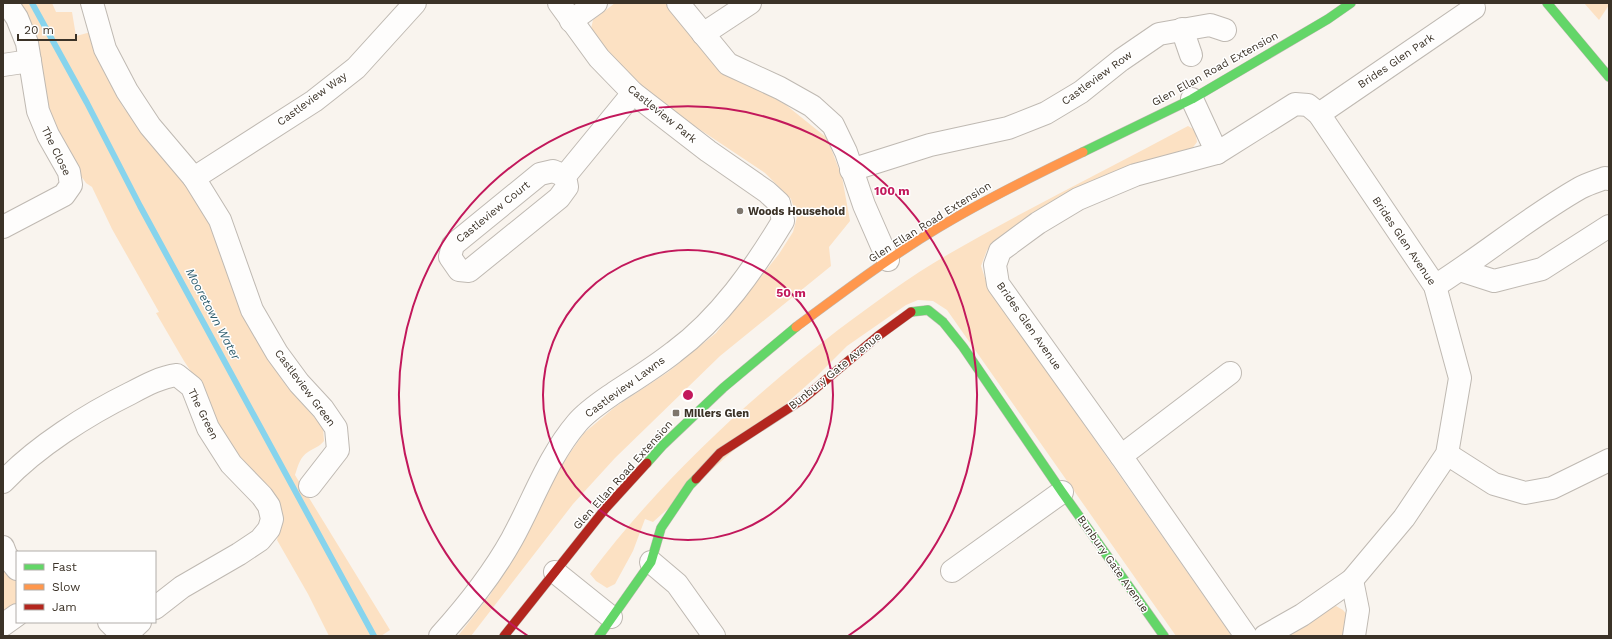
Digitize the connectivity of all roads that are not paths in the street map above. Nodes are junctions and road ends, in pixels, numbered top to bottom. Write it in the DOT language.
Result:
graph roads {
  1 [pos="7,3"];
  2 [pos="92,3"];
  3 [pos="414,3"];
  4 [pos="559,3"];
  5 [pos="596,3"];
  6 [pos="678,3"];
  7 [pos="750,3"];
  8 [pos="1351,3"];
  9 [pos="1547,3"];
  10 [pos="1462,9"];
  11 [pos="571,21"];
  12 [pos="1182,29"];
  13 [pos="1225,30"];
  14 [pos="703,34"];
  15 [pos="1191,55"];
  16 [pos="30,61"];
  17 [pos="3,65"];
  18 [pos="1609,77"];
  19 [pos="633,93"];
  20 [pos="1192,98"];
  21 [pos="1319,114"];
  22 [pos="1216,153"];
  23 [pos="851,170"];
  24 [pos="565,176"];
  25 [pos="194,178"];
  26 [pos="1609,179"];
  27 [pos="767,192"];
  28 [pos="1609,226"];
  29 [pos="3,227"];
  30 [pos="888,260"];
  31 [pos="1460,270"];
  32 [pos="1435,286"];
  33 [pos="1230,373"];
  34 [pos="1447,454"];
  35 [pos="1121,456"];
  36 [pos="1609,460"];
  37 [pos="3,482"];
  38 [pos="310,486"];
  39 [pos="1062,492"];
  40 [pos="3,547"];
  41 [pos="651,562"];
  42 [pos="16,568"];
  43 [pos="952,571"];
  44 [pos="555,572"];
  45 [pos="1352,580"];
  46 [pos="156,607"];
  47 [pos="16,616"];
  48 [pos="611,617"];
  49 [pos="110,623"];
  50 [pos="139,623"];
  51 [pos="3,625"];
  52 [pos="124,636"];
  53 [pos="440,636"];
  54 [pos="504,636"];
  55 [pos="599,636"];
  56 [pos="714,636"];
  57 [pos="1164,636"];
  58 [pos="1246,636"];
  59 [pos="1265,636"];
  60 [pos="1354,636"];
  1 -- 16 [label="street, The Close"];
  2 -- 25 [label="street, Castleview Green"];
  3 -- 25 [label="street, Castleview Way"];
  4 -- 11 [label="street, Castleview Park"];
  5 -- 11 [label="street"];
  6 -- 14 [label="street"];
  7 -- 14 [label="street"];
  8 -- 20 [label="street, Glen Ellan Road Extension"];
  9 -- 18 [label="street"];
  10 -- 21 [label="street, Brides Glen Park"];
  11 -- 19 [label="street, Castleview Park"];
  12 -- 13 [label="street, Castleview Row"];
  12 -- 15 [label="street"];
  12 -- 23 [label="street, Castleview Row"];
  14 -- 23 [label="street"];
  16 -- 17 [label="street"];
  16 -- 29 [label="street, The Close"];
  19 -- 24 [label="street, Castleview Court"];
  19 -- 27 [label="street, Castleview Park"];
  20 -- 22 [label="street"];
  20 -- 30 [label="street, Glen Ellan Road Extension"];
  21 -- 22 [label="street, Brides Glen Avenue"];
  21 -- 32 [label="street, Brides Glen Avenue"];
  22 -- 35 [label="street, Brides Glen Avenue"];
  23 -- 30 [label="street"];
  24 -- 24 [label="street, Castleview Court"];
  25 -- 38 [label="street, Castleview Green"];
  26 -- 31 [label="street"];
  27 -- 53 [label="street, Castleview Lawns"];
  28 -- 31 [label="street"];
  30 -- 44 [label="street, Glen Ellan Road Extension"];
  31 -- 32 [label="street"];
  32 -- 34 [label="street, Brides Glen Avenue"];
  33 -- 35 [label="street"];
  34 -- 36 [label="street"];
  34 -- 45 [label="street, Brides Glen Avenue"];
  35 -- 58 [label="street, Brides Glen Avenue"];
  37 -- 46 [label="street, The Green"];
  39 -- 41 [label="street, Bunbury Gate Avenue"];
  39 -- 43 [label="street"];
  39 -- 57 [label="street, Bunbury Gate Avenue"];
  40 -- 42 [label="street"];
  41 -- 48 [label="street, Bunbury Gate Avenue"];
  41 -- 56 [label="street"];
  44 -- 48 [label="street"];
  44 -- 54 [label="street, Glen Ellan Road Extension"];
  45 -- 59 [label="street, Brides Glen Avenue"];
  45 -- 60 [label="street"];
  47 -- 51 [label="street"];
  48 -- 55 [label="street, Bunbury Gate Avenue"];
  49 -- 52 [label="street"];
  50 -- 52 [label="street"];
}
